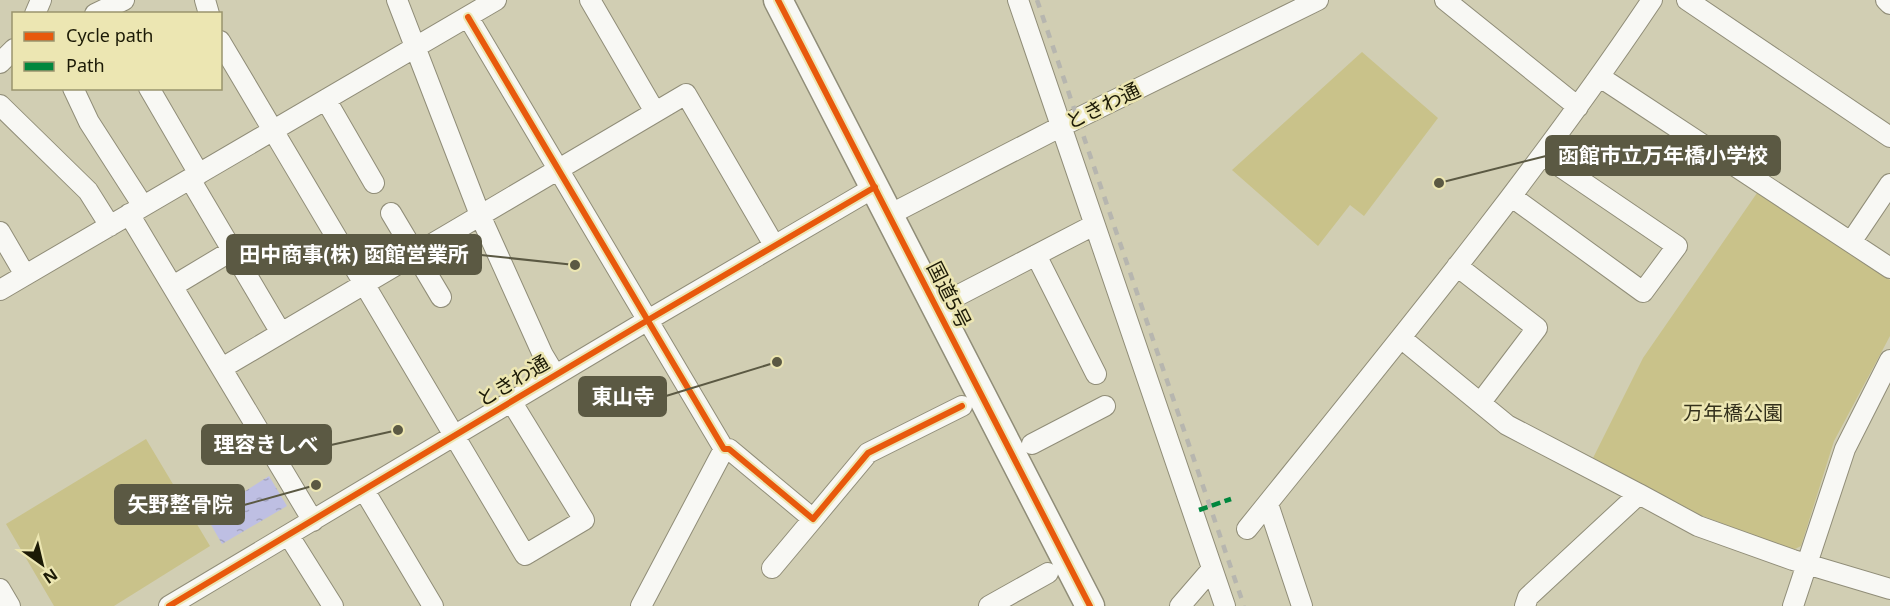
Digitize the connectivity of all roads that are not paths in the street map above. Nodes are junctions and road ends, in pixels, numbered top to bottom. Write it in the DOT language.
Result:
graph roads {
  1 [pos="124,0"];
  2 [pos="397,0"];
  3 [pos="496,0"];
  4 [pos="590,0"];
  5 [pos="778,0"];
  6 [pos="1018,0"];
  7 [pos="1318,0"];
  8 [pos="1445,0"];
  9 [pos="1652,0"];
  10 [pos="1687,0"];
  11 [pos="1886,0"];
  12 [pos="1890,4"];
  13 [pos="101,12"];
  14 [pos="468,17"];
  15 [pos="222,44"];
  16 [pos="416,46"];
  17 [pos="12,51"];
  18 [pos="0,63"];
  19 [pos="1600,77"];
  20 [pos="74,90"];
  21 [pos="150,90"];
  22 [pos="326,100"];
  23 [pos="0,105"];
  24 [pos="1578,107"];
  25 [pos="655,112"];
  26 [pos="1060,127"];
  27 [pos="274,130"];
  28 [pos="1890,137"];
  29 [pos="1543,155"];
  30 [pos="558,168"];
  31 [pos="194,176"];
  32 [pos="374,183"];
  33 [pos="1890,184"];
  34 [pos="875,187"];
  35 [pos="1512,197"];
  36 [pos="136,210"];
  37 [pos="390,213"];
  38 [pos="480,215"];
  39 [pos="889,215"];
  40 [pos="1094,225"];
  41 [pos="111,226"];
  42 [pos="0,232"];
  43 [pos="1851,242"];
  44 [pos="774,245"];
  45 [pos="233,250"];
  46 [pos="414,254"];
  47 [pos="1036,255"];
  48 [pos="1457,266"];
  49 [pos="1890,268"];
  50 [pos="26,275"];
  51 [pos="364,283"];
  52 [pos="173,286"];
  53 [pos="0,290"];
  54 [pos="957,296"];
  55 [pos="441,297"];
  56 [pos="648,320"];
  57 [pos="281,333"];
  58 [pos="1401,338"];
  59 [pos="1890,360"];
  60 [pos="222,368"];
  61 [pos="1096,374"];
  62 [pos="555,375"];
  63 [pos="511,401"];
  64 [pos="1481,402"];
  65 [pos="962,406"];
  66 [pos="1105,406"];
  67 [pos="455,435"];
  68 [pos="1032,444"];
  69 [pos="724,449"];
  70 [pos="364,490"];
  71 [pos="1639,494"];
  72 [pos="1268,504"];
  73 [pos="813,519"];
  74 [pos="313,520"];
  75 [pos="1246,529"];
  76 [pos="289,536"];
  77 [pos="1807,563"];
  78 [pos="772,568"];
  79 [pos="1212,569"];
  80 [pos="1048,573"];
  81 [pos="1890,587"];
  82 [pos="0,589"];
  83 [pos="324,603"];
  84 [pos="10,606"];
  85 [pos="169,606"];
  86 [pos="433,606"];
  87 [pos="641,606"];
  88 [pos="989,606"];
  89 [pos="1090,606"];
  90 [pos="1180,606"];
  91 [pos="1225,606"];
  92 [pos="1302,606"];
  93 [pos="1525,606"];
  94 [pos="1793,606"];
  1 -- 13 [label="street"];
  2 -- 16 [label="street"];
  3 -- 14 [label="street"];
  4 -- 25 [label="street"];
  5 -- 34 [label="highway, 国道5号"];
  6 -- 26 [label="street"];
  7 -- 26 [label="street, ときわ通"];
  8 -- 24 [label="street"];
  9 -- 19 [label="street"];
  10 -- 28 [label="street"];
  11 -- 12 [label="street"];
  14 -- 16 [label="street"];
  14 -- 30 [label="street"];
  15 -- 27 [label="street"];
  16 -- 22 [label="street"];
  16 -- 38 [label="street"];
  17 -- 18 [label="street"];
  19 -- 24 [label="street"];
  19 -- 43 [label="street"];
  20 -- 36 [label="street"];
  21 -- 31 [label="street"];
  22 -- 27 [label="street"];
  22 -- 32 [label="street"];
  23 -- 41 [label="street"];
  24 -- 29 [label="street"];
  25 -- 30 [label="street"];
  25 -- 44 [label="street"];
  26 -- 39 [label="street, ときわ通"];
  26 -- 40 [label="street"];
  27 -- 31 [label="street"];
  27 -- 51 [label="street"];
  29 -- 35 [label="street"];
  29 -- 35 [label="street"];
  30 -- 38 [label="street"];
  30 -- 56 [label="street"];
  31 -- 36 [label="street"];
  31 -- 45 [label="street"];
  33 -- 43 [label="street"];
  34 -- 39 [label="highway, 国道5号"];
  34 -- 44 [label="street, ときわ通"];
  35 -- 48 [label="street"];
  36 -- 41 [label="street"];
  36 -- 52 [label="street"];
  37 -- 46 [label="street"];
  38 -- 46 [label="street"];
  38 -- 62 [label="street"];
  39 -- 89 [label="highway, 国道5号"];
  40 -- 47 [label="street"];
  40 -- 79 [label="street"];
  41 -- 50 [label="street"];
  42 -- 50 [label="street"];
  43 -- 49 [label="street"];
  44 -- 56 [label="street, ときわ通"];
  45 -- 52 [label="street"];
  45 -- 57 [label="street"];
  46 -- 51 [label="street"];
  46 -- 55 [label="street"];
  47 -- 54 [label="street"];
  47 -- 61 [label="street"];
  48 -- 58 [label="street"];
  48 -- 64 [label="street"];
  50 -- 53 [label="street"];
  51 -- 57 [label="street"];
  51 -- 67 [label="street"];
  52 -- 60 [label="street"];
  56 -- 62 [label="street, ときわ通"];
  56 -- 69 [label="street"];
  57 -- 60 [label="street"];
  58 -- 64 [label="street"];
  58 -- 72 [label="street"];
  59 -- 77 [label="street"];
  60 -- 74 [label="street"];
  62 -- 63 [label="street, ときわ通"];
  63 -- 67 [label="street, ときわ通"];
  63 -- 67 [label="street"];
  64 -- 71 [label="street"];
  65 -- 73 [label="street"];
  66 -- 68 [label="street"];
  67 -- 70 [label="street, ときわ通"];
  69 -- 73 [label="street"];
  69 -- 87 [label="street"];
  70 -- 74 [label="street, ときわ通"];
  70 -- 86 [label="street"];
  71 -- 77 [label="street"];
  71 -- 93 [label="street"];
  72 -- 75 [label="street"];
  72 -- 92 [label="street"];
  73 -- 78 [label="street"];
  74 -- 76 [label="street, ときわ通"];
  76 -- 83 [label="street"];
  76 -- 85 [label="street, ときわ通"];
  77 -- 81 [label="street"];
  77 -- 94 [label="street"];
  79 -- 90 [label="street"];
  79 -- 91 [label="street"];
  80 -- 88 [label="street"];
  82 -- 84 [label="street"];
}
